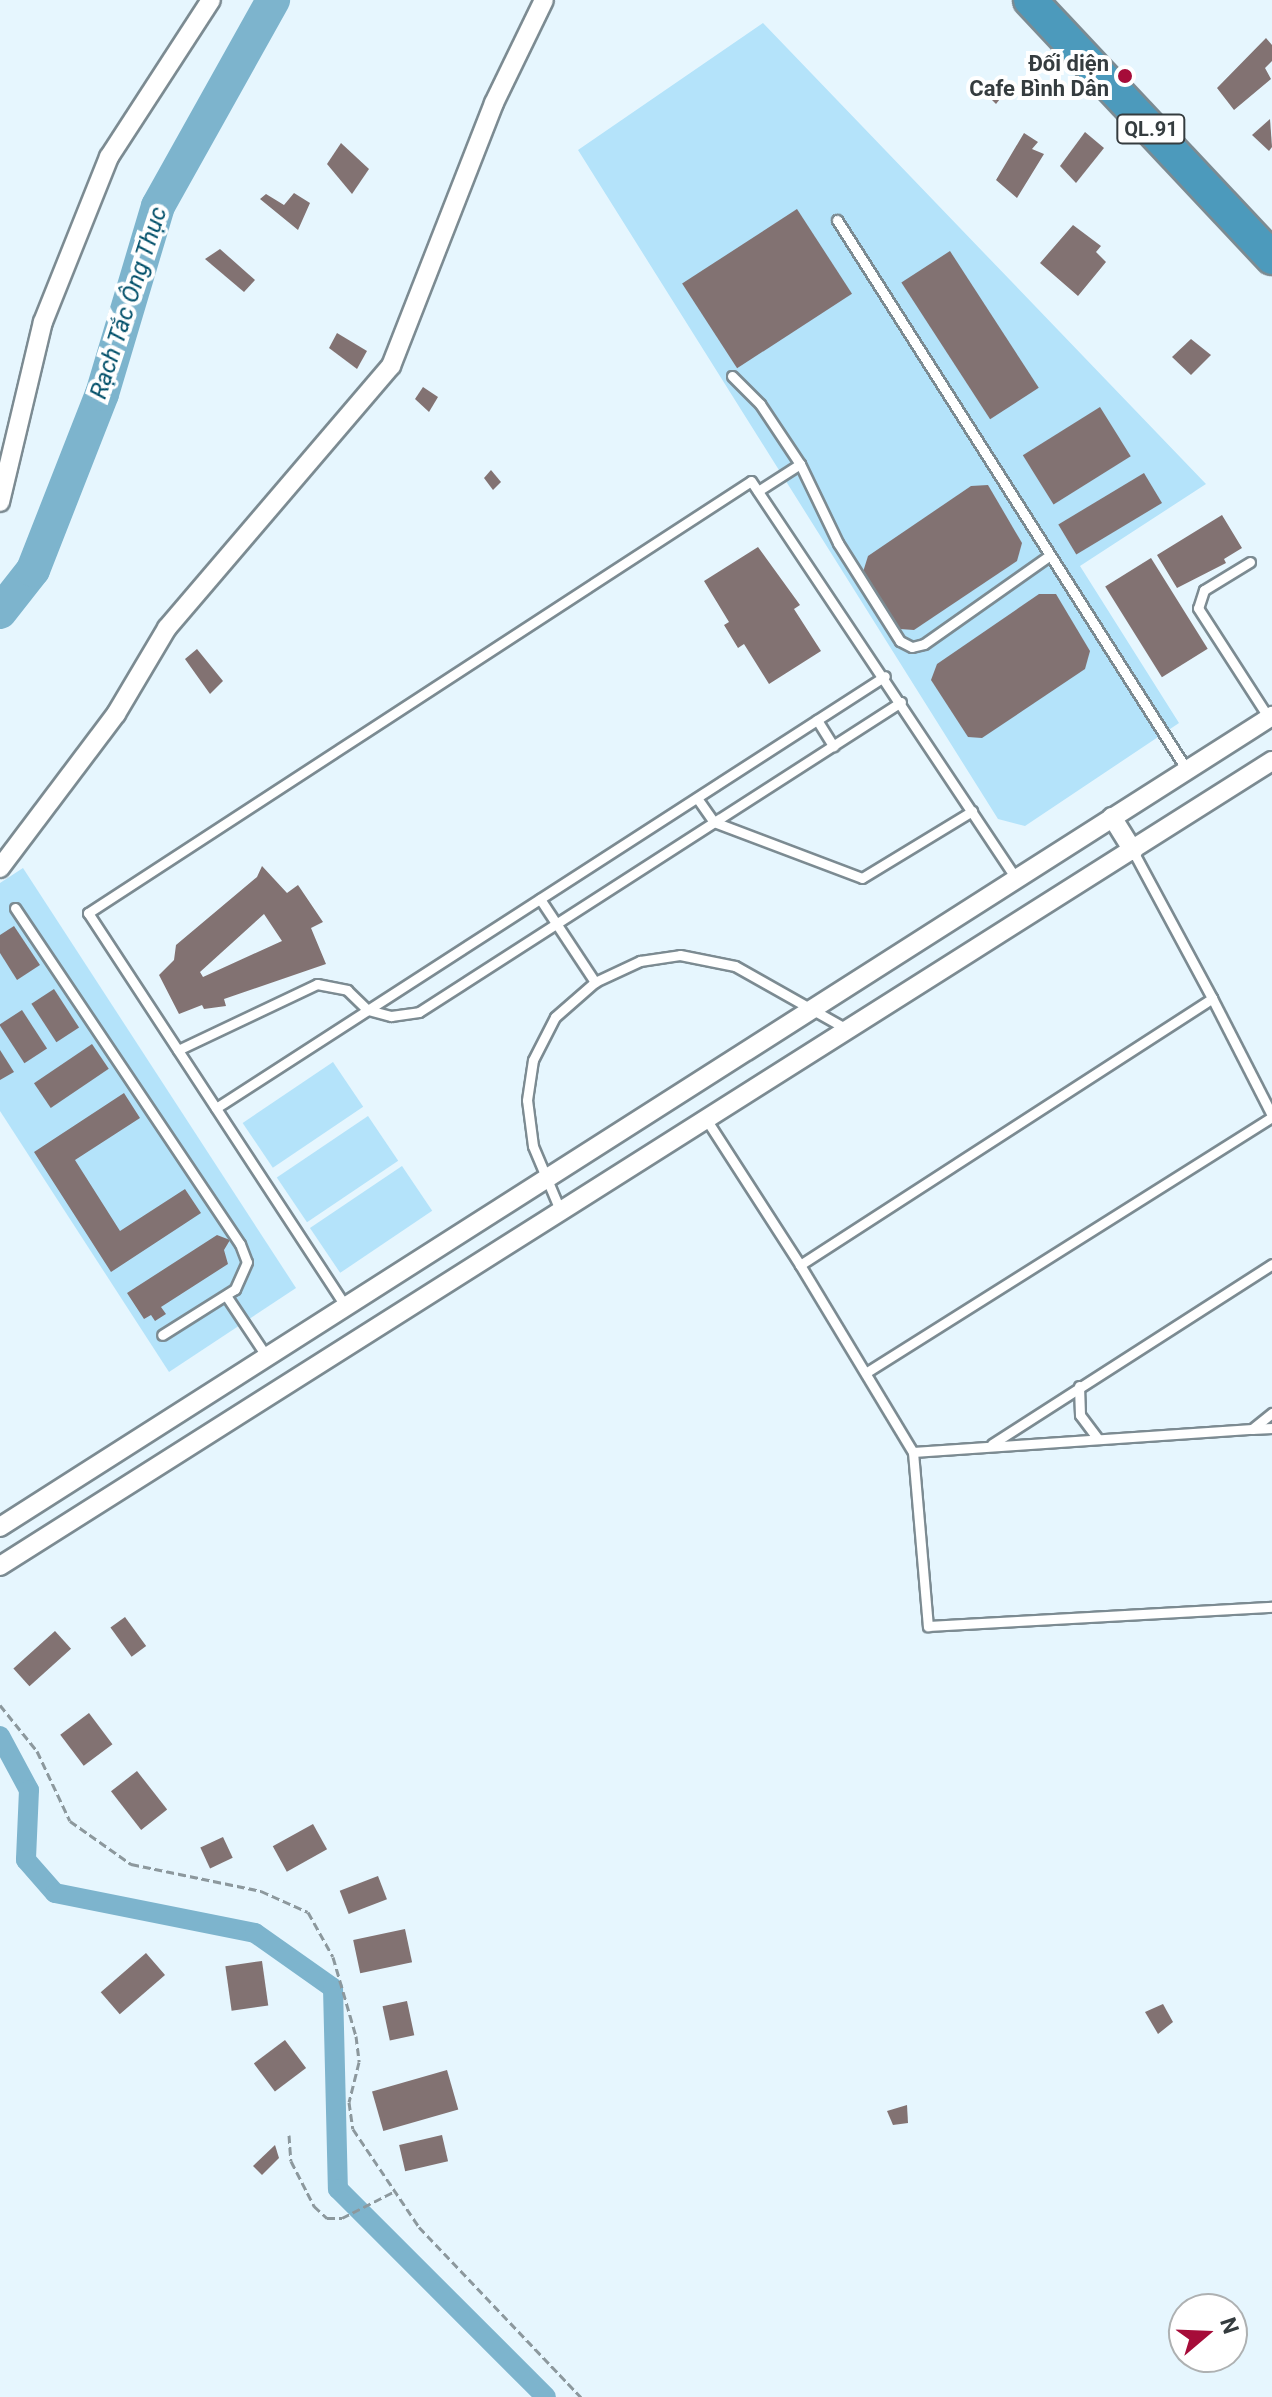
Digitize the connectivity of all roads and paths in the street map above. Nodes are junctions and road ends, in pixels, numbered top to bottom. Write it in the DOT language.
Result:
graph roads {
  1 [pos="211,0"];
  2 [pos="544,0"];
  3 [pos="1030,0"];
  4 [pos="837,220"];
  5 [pos="1272,258"];
  6 [pos="732,376"];
  7 [pos="800,464"];
  8 [pos="758,491"];
  9 [pos="0,502"];
  10 [pos="1050,555"];
  11 [pos="1250,562"];
  12 [pos="885,676"];
  13 [pos="901,702"];
  14 [pos="1271,717"];
  15 [pos="817,720"];
  16 [pos="833,746"];
  17 [pos="1272,761"];
  18 [pos="1187,770"];
  19 [pos="697,798"];
  20 [pos="972,811"];
  21 [pos="1112,817"];
  22 [pos="714,822"];
  23 [pos="1133,851"];
  24 [pos="0,868"];
  25 [pos="1016,879"];
  26 [pos="540,899"];
  27 [pos="15,908"];
  28 [pos="556,924"];
  29 [pos="595,982"];
  30 [pos="1212,998"];
  31 [pos="815,1007"];
  32 [pos="368,1010"];
  33 [pos="847,1029"];
  34 [pos="178,1050"];
  35 [pos="687,1089"];
  36 [pos="216,1108"];
  37 [pos="1272,1116"];
  38 [pos="706,1119"];
  39 [pos="546,1181"];
  40 [pos="560,1210"];
  41 [pos="1272,1264"];
  42 [pos="800,1265"];
  43 [pos="227,1297"];
  44 [pos="346,1308"];
  45 [pos="162,1335"];
  46 [pos="267,1357"];
  47 [pos="867,1372"];
  48 [pos="1079,1386"];
  49 [pos="284,1387"];
  50 [pos="1272,1413"];
  51 [pos="1272,1428"];
  52 [pos="1252,1429"];
  53 [pos="1098,1439"];
  54 [pos="990,1446"];
  55 [pos="913,1452"];
  56 [pos="0,1527"];
  57 [pos="0,1566"];
  58 [pos="1272,1607"];
  59 [pos="0,1705"];
  60 [pos="289,2135"];
  61 [pos="395,2191"];
  62 [pos="581,2397"];
  1 -- 9 [label="street"];
  2 -- 24 [label="street"];
  3 -- 5 [label="highway, QL.91"];
  4 -- 10 [label="lane"];
  6 -- 7 [label="lane"];
  7 -- 8 [label="lane"];
  7 -- 10 [label="lane"];
  8 -- 12 [label="lane"];
  8 -- 34 [label="lane"];
  10 -- 18 [label="lane"];
  11 -- 14 [label="lane"];
  12 -- 13 [label="lane"];
  12 -- 15 [label="lane"];
  13 -- 16 [label="lane"];
  13 -- 20 [label="lane"];
  14 -- 18 [label="street"];
  15 -- 16 [label="lane"];
  15 -- 19 [label="lane"];
  16 -- 22 [label="lane"];
  17 -- 23 [label="street"];
  18 -- 21 [label="street"];
  19 -- 22 [label="lane"];
  19 -- 26 [label="lane"];
  20 -- 22 [label="lane"];
  20 -- 25 [label="lane"];
  21 -- 23 [label="street"];
  21 -- 25 [label="street"];
  22 -- 28 [label="lane"];
  23 -- 30 [label="lane"];
  23 -- 33 [label="street"];
  25 -- 31 [label="street"];
  26 -- 28 [label="lane"];
  26 -- 32 [label="lane"];
  27 -- 43 [label="lane"];
  28 -- 29 [label="lane"];
  28 -- 32 [label="lane"];
  29 -- 31 [label="lane"];
  29 -- 39 [label="lane"];
  30 -- 37 [label="lane"];
  30 -- 42 [label="lane"];
  31 -- 33 [label="lane"];
  31 -- 35 [label="street"];
  32 -- 34 [label="lane"];
  32 -- 36 [label="lane"];
  33 -- 38 [label="street"];
  34 -- 36 [label="lane"];
  35 -- 38 [label="street"];
  35 -- 39 [label="street"];
  36 -- 44 [label="lane"];
  37 -- 47 [label="lane"];
  38 -- 40 [label="street"];
  38 -- 42 [label="lane"];
  39 -- 40 [label="lane"];
  39 -- 44 [label="street"];
  40 -- 49 [label="street"];
  41 -- 48 [label="lane"];
  42 -- 47 [label="lane"];
  43 -- 45 [label="lane"];
  43 -- 46 [label="lane"];
  44 -- 46 [label="street"];
  46 -- 49 [label="street"];
  46 -- 56 [label="street"];
  47 -- 55 [label="lane"];
  48 -- 53 [label="lane"];
  48 -- 54 [label="lane"];
  49 -- 57 [label="street"];
  50 -- 52 [label="lane"];
  51 -- 52 [label="lane"];
  52 -- 53 [label="lane"];
  53 -- 54 [label="lane"];
  54 -- 55 [label="lane"];
  55 -- 58 [label="lane"];
  59 -- 61 [label="path"];
  60 -- 61 [label="path"];
  61 -- 62 [label="path"];
}
